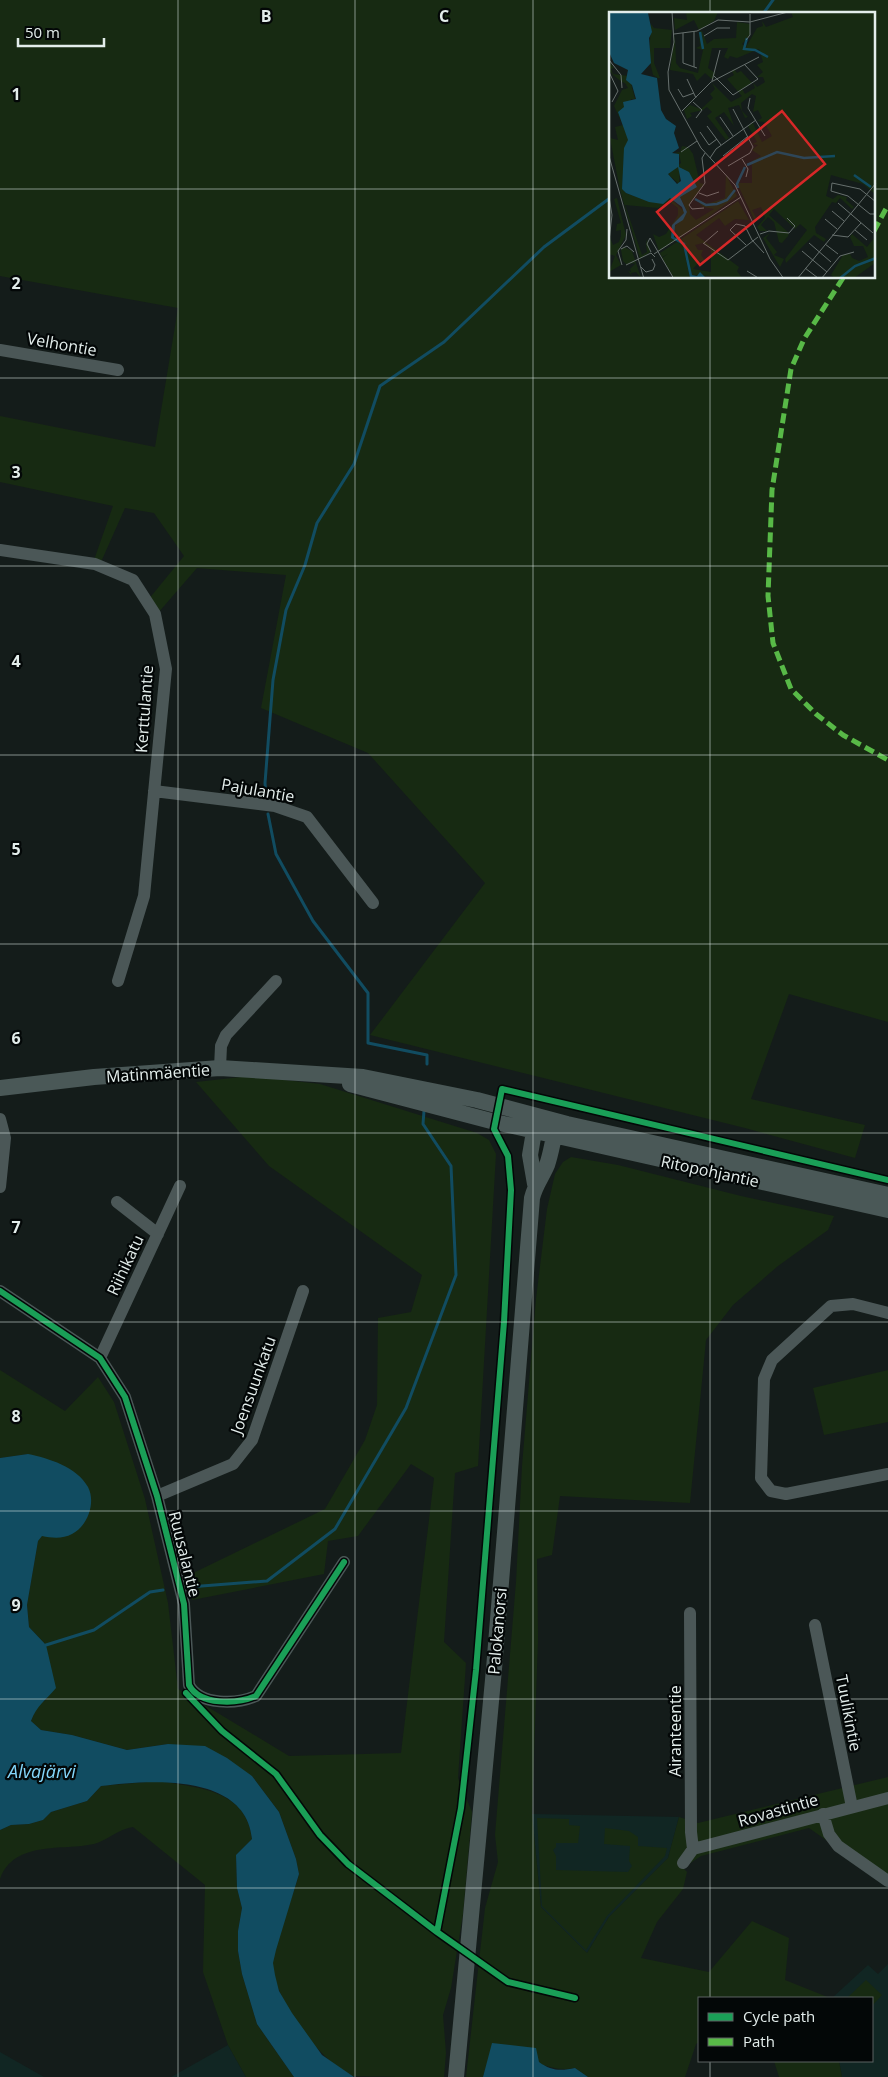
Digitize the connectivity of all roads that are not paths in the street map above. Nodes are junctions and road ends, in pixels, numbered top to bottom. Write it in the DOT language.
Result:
graph roads {
  1 [pos="0,350"];
  2 [pos="118,370"];
  3 [pos="0,550"];
  4 [pos="154,791"];
  5 [pos="373,903"];
  6 [pos="118,981"];
  7 [pos="276,981"];
  8 [pos="220,1068"];
  9 [pos="0,1088"];
  10 [pos="0,1119"];
  11 [pos="535,1123"];
  12 [pos="556,1129"];
  13 [pos="535,1184"];
  14 [pos="180,1186"];
  15 [pos="0,1187"];
  16 [pos="888,1195"];
  17 [pos="117,1202"];
  18 [pos="888,1210"];
  19 [pos="158,1234"];
  20 [pos="0,1290"];
  21 [pos="303,1291"];
  22 [pos="888,1313"];
  23 [pos="100,1358"];
  24 [pos="888,1474"];
  25 [pos="156,1496"];
  26 [pos="344,1562"];
  27 [pos="690,1613"];
  28 [pos="815,1625"];
  29 [pos="888,1798"];
  30 [pos="852,1807"];
  31 [pos="823,1814"];
  32 [pos="693,1849"];
  33 [pos="683,1863"];
  34 [pos="888,1881"];
  35 [pos="456,2076"];
  1 -- 2 [label="street, Velhontie"];
  3 -- 4 [label="street, Kerttulantie"];
  4 -- 5 [label="street, Pajulantie"];
  4 -- 6 [label="street, Kerttulantie"];
  7 -- 8 [label="street"];
  8 -- 9 [label="main road, Matinmäentie"];
  8 -- 11 [label="main road, Matinmäentie"];
  10 -- 15 [label="street"];
  11 -- 12 [label="main road, Ritopohjantie"];
  11 -- 13 [label="main road, Palokanorsi"];
  12 -- 13 [label="main road, Palokanorsi"];
  12 -- 16 [label="main road, Ritopohjantie"];
  12 -- 18 [label="main road, Ritopohjantie"];
  13 -- 35 [label="main road, Palokanorsi"];
  14 -- 19 [label="street, Riihikatu"];
  17 -- 19 [label="street"];
  19 -- 23 [label="street, Riihikatu"];
  20 -- 23 [label="street, Ruusalantie"];
  21 -- 25 [label="street, Joensuunkatu"];
  22 -- 24 [label="street"];
  23 -- 25 [label="street, Ruusalantie"];
  25 -- 26 [label="street, Ruusalantie"];
  27 -- 32 [label="street, Airanteentie"];
  28 -- 30 [label="street, Tuulikintie"];
  29 -- 30 [label="street, Rovastintie"];
  30 -- 31 [label="street, Rovastintie"];
  31 -- 32 [label="street, Rovastintie"];
  31 -- 34 [label="street"];
  32 -- 33 [label="street"];
}
